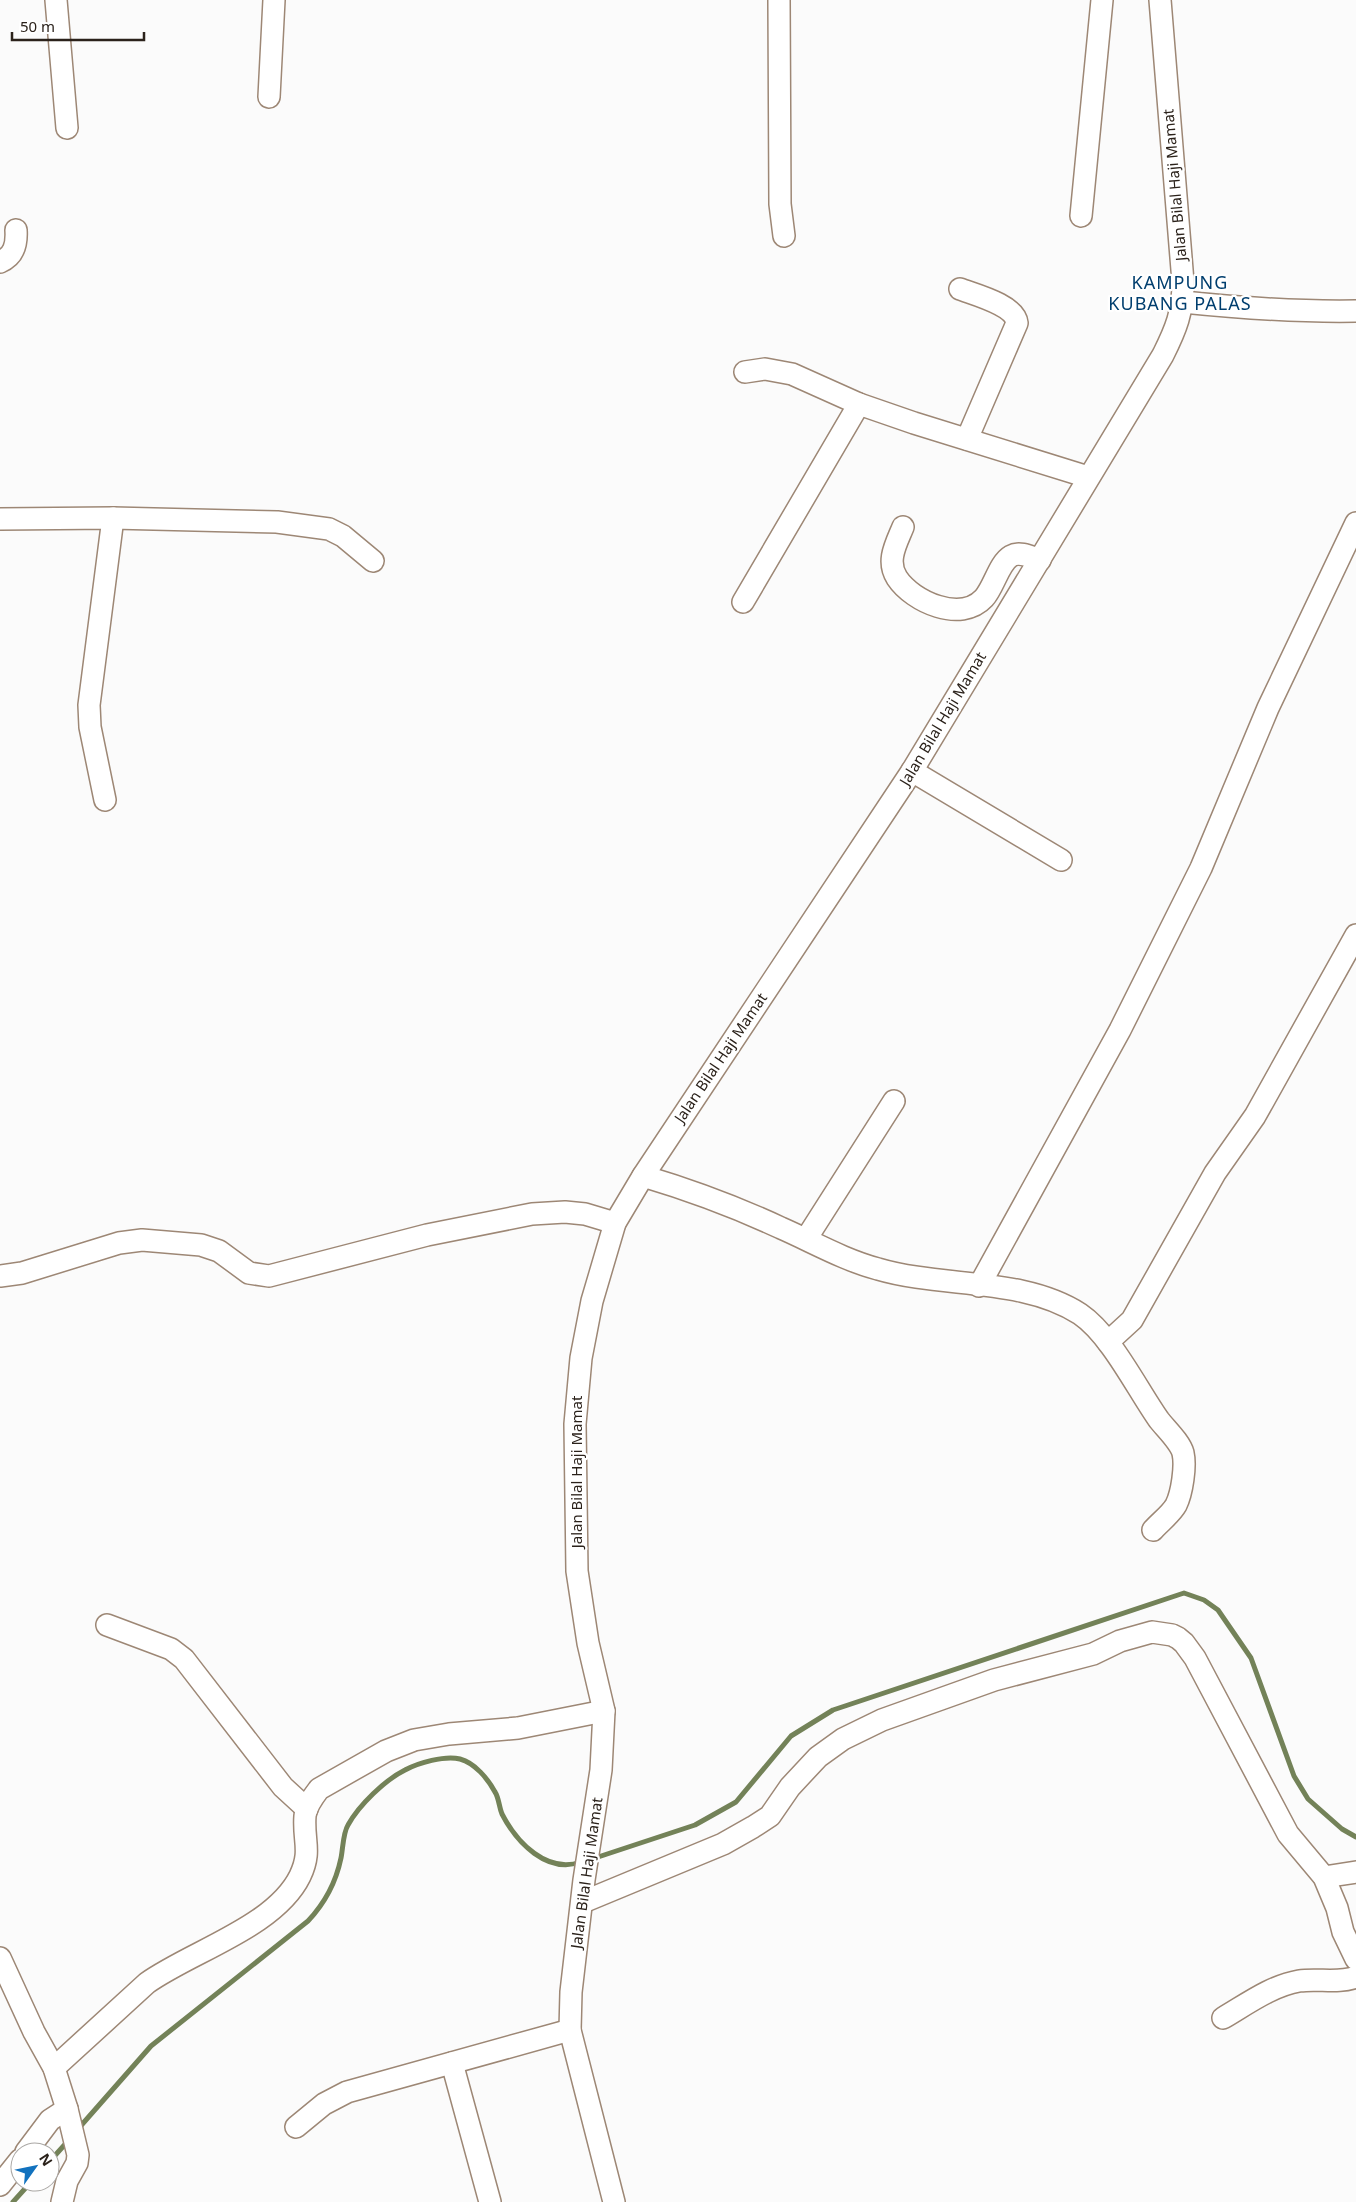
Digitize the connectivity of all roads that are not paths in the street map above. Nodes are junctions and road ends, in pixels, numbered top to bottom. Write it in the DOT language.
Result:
graph roads {
  1 [pos="56,0"];
  2 [pos="274,0"];
  3 [pos="779,0"];
  4 [pos="1102,0"];
  5 [pos="1160,0"];
  6 [pos="269,97"];
  7 [pos="67,128"];
  8 [pos="1081,216"];
  9 [pos="16,230"];
  10 [pos="784,236"];
  11 [pos="0,262"];
  12 [pos="960,289"];
  13 [pos="1183,302"];
  14 [pos="1356,311"];
  15 [pos="744,372"];
  16 [pos="859,404"];
  17 [pos="967,438"];
  18 [pos="1088,476"];
  19 [pos="113,518"];
  20 [pos="0,520"];
  21 [pos="1356,523"];
  22 [pos="903,527"];
  23 [pos="1040,560"];
  24 [pos="373,561"];
  25 [pos="743,602"];
  26 [pos="912,771"];
  27 [pos="105,800"];
  28 [pos="1061,860"];
  29 [pos="1356,935"];
  30 [pos="894,1101"];
  31 [pos="643,1176"];
  32 [pos="614,1223"];
  33 [pos="806,1239"];
  34 [pos="0,1276"];
  35 [pos="979,1286"];
  36 [pos="1108,1342"];
  37 [pos="1152,1530"];
  38 [pos="107,1624"];
  39 [pos="604,1710"];
  40 [pos="307,1809"];
  41 [pos="1356,1864"];
  42 [pos="1324,1877"];
  43 [pos="583,1902"];
  44 [pos="0,1958"];
  45 [pos="1356,1959"];
  46 [pos="1356,1977"];
  47 [pos="1223,2018"];
  48 [pos="570,2030"];
  49 [pos="452,2063"];
  50 [pos="54,2068"];
  51 [pos="67,2109"];
  52 [pos="296,2127"];
  53 [pos="34,2142"];
  54 [pos="10,2172"];
  55 [pos="0,2185"];
  56 [pos="62,2202"];
  57 [pos="490,2202"];
  58 [pos="614,2202"];
  1 -- 7 [label="street"];
  2 -- 6 [label="street"];
  3 -- 10 [label="street"];
  4 -- 8 [label="street"];
  5 -- 13 [label="street, Jalan Bilal Haji Mamat"];
  9 -- 11 [label="street"];
  12 -- 17 [label="street"];
  13 -- 14 [label="street"];
  13 -- 18 [label="street, Jalan Bilal Haji Mamat"];
  15 -- 16 [label="street"];
  16 -- 17 [label="street"];
  16 -- 25 [label="street"];
  17 -- 18 [label="street"];
  18 -- 23 [label="street, Jalan Bilal Haji Mamat"];
  19 -- 20 [label="street"];
  19 -- 24 [label="street"];
  19 -- 27 [label="street"];
  21 -- 35 [label="street"];
  22 -- 23 [label="street"];
  23 -- 26 [label="street, Jalan Bilal Haji Mamat"];
  26 -- 28 [label="street"];
  26 -- 31 [label="street, Jalan Bilal Haji Mamat"];
  29 -- 36 [label="street"];
  30 -- 33 [label="street"];
  31 -- 32 [label="street, Jalan Bilal Haji Mamat"];
  31 -- 33 [label="street"];
  32 -- 34 [label="street"];
  32 -- 39 [label="street, Jalan Bilal Haji Mamat"];
  33 -- 35 [label="street"];
  35 -- 36 [label="street"];
  36 -- 37 [label="street"];
  38 -- 40 [label="street"];
  39 -- 40 [label="street"];
  39 -- 43 [label="street, Jalan Bilal Haji Mamat"];
  40 -- 50 [label="street"];
  41 -- 42 [label="street"];
  42 -- 43 [label="street"];
  42 -- 45 [label="street"];
  43 -- 48 [label="street, Jalan Bilal Haji Mamat"];
  44 -- 50 [label="street"];
  46 -- 47 [label="street"];
  48 -- 49 [label="street"];
  48 -- 58 [label="street, Jalan Bilal Haji Mamat"];
  49 -- 52 [label="street"];
  49 -- 57 [label="street"];
  50 -- 51 [label="street"];
  51 -- 53 [label="street"];
  51 -- 56 [label="street"];
  54 -- 55 [label="street"];
}
